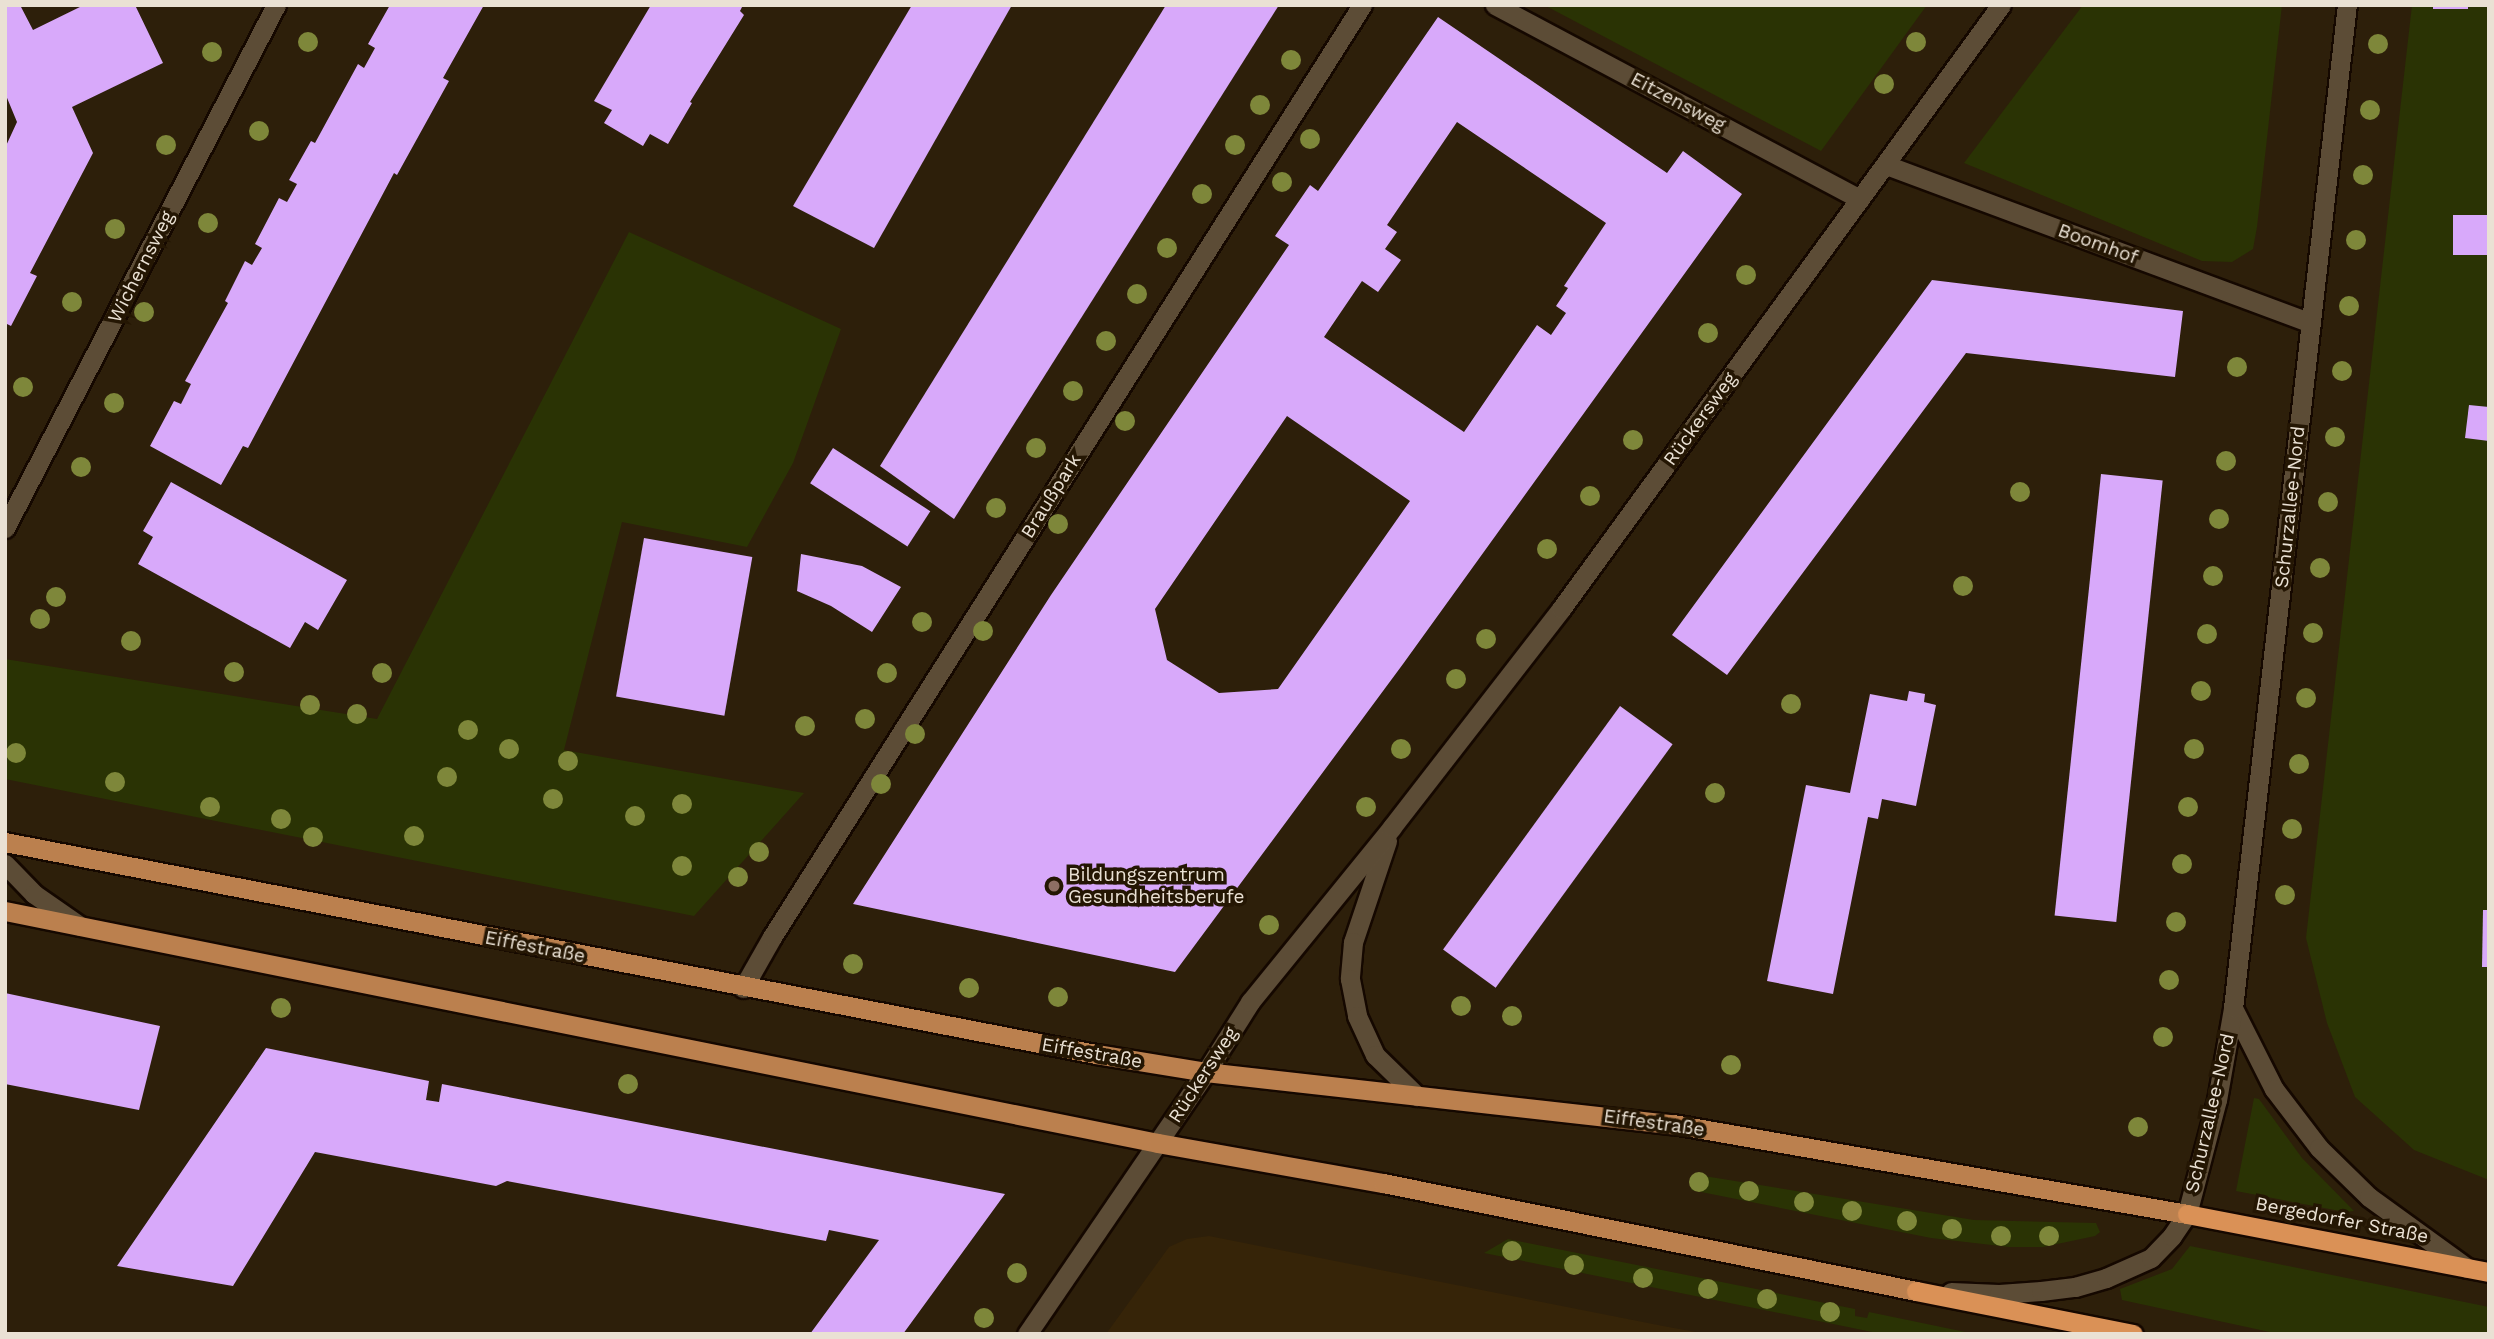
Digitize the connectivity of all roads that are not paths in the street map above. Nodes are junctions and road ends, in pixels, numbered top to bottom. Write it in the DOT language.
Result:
graph roads {
  1 [pos="276,5"];
  2 [pos="1362,5"];
  3 [pos="1495,5"];
  4 [pos="2001,5"];
  5 [pos="2347,5"];
  6 [pos="1885,165"];
  7 [pos="1860,199"];
  8 [pos="2311,323"];
  9 [pos="5,528"];
  10 [pos="1392,827"];
  11 [pos="5,842"];
  12 [pos="5,864"];
  13 [pos="5,911"];
  14 [pos="80,926"];
  15 [pos="743,988"];
  16 [pos="2233,1008"];
  17 [pos="1206,1072"];
  18 [pos="1418,1096"];
  19 [pos="1158,1143"];
  20 [pos="2187,1214"];
  21 [pos="2467,1268"];
  22 [pos="2489,1272"];
  23 [pos="1916,1291"];
  24 [pos="1027,1334"];
  25 [pos="2133,1334"];
  1 -- 9 [label="street, Wichernsweg"];
  2 -- 15 [label="street, Braußpark"];
  3 -- 7 [label="street, Eitzensweg"];
  4 -- 6 [label="street, Rückersweg"];
  5 -- 8 [label="street, Schurzallee-Nord"];
  6 -- 7 [label="street, Rückersweg"];
  6 -- 8 [label="street, Boomhof"];
  7 -- 10 [label="street, Rückersweg"];
  8 -- 16 [label="street, Schurzallee-Nord"];
  10 -- 17 [label="street, Rückersweg"];
  10 -- 18 [label="street, Rückersweg"];
  11 -- 15 [label="main road, Eiffestraße"];
  12 -- 14 [label="street"];
  13 -- 14 [label="main road"];
  14 -- 19 [label="main road"];
  15 -- 17 [label="main road, Eiffestraße"];
  16 -- 20 [label="street, Schurzallee-Nord"];
  16 -- 21 [label="street, Schurzallee-Nord"];
  17 -- 18 [label="main road, Eiffestraße"];
  17 -- 19 [label="street, Rückersweg"];
  18 -- 20 [label="main road, Eiffestraße"];
  19 -- 23 [label="main road"];
  19 -- 24 [label="street, Rückersweg"];
  20 -- 21 [label="highway, Bergedorfer Straße"];
  20 -- 23 [label="street, Schurzallee-Nord"];
  21 -- 22 [label="highway, Bergedorfer Straße"];
  23 -- 25 [label="highway"];
}
